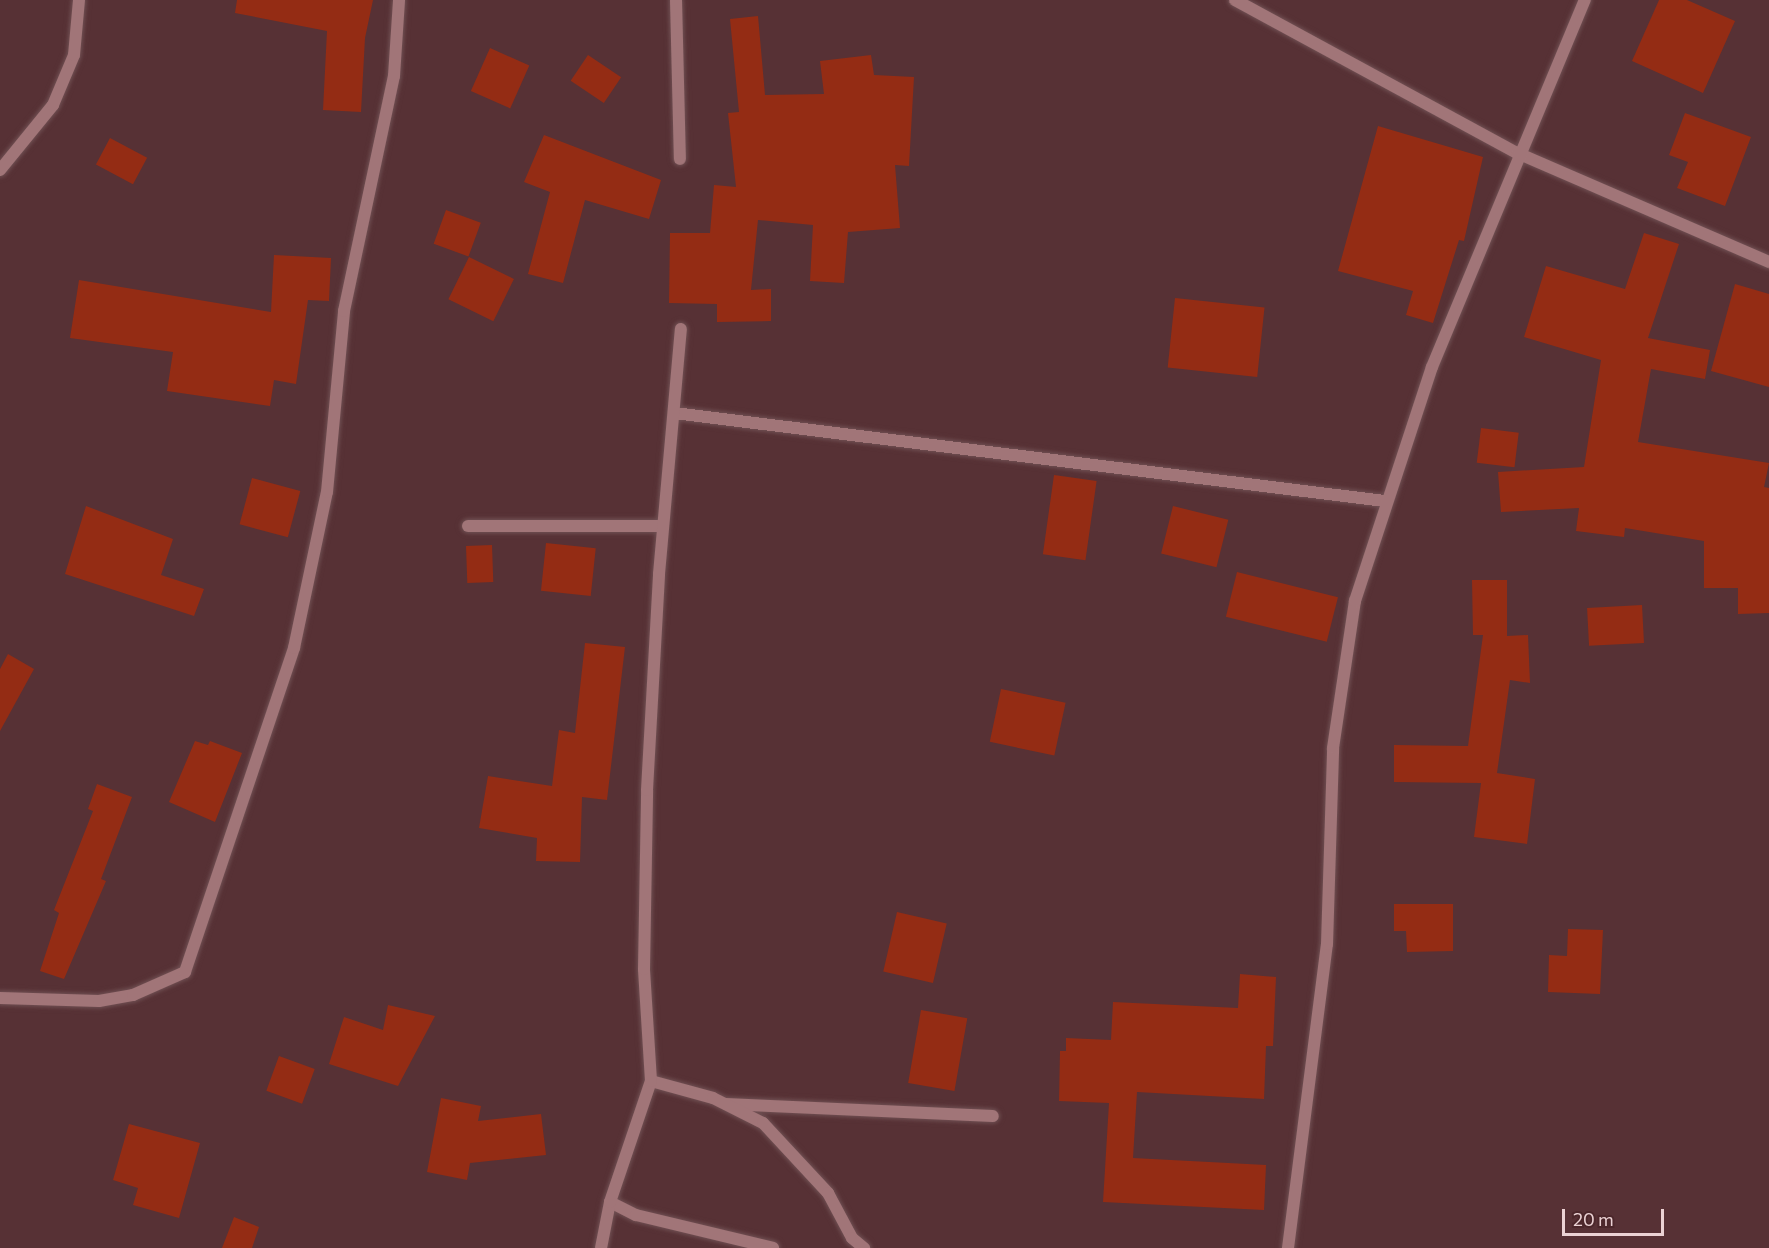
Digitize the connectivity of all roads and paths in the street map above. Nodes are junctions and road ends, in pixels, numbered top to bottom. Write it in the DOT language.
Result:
graph roads {
  1 [pos="79,0"];
  2 [pos="399,0"];
  3 [pos="676,0"];
  4 [pos="1235,0"];
  5 [pos="1585,0"];
  6 [pos="1517,153"];
  7 [pos="680,159"];
  8 [pos="0,170"];
  9 [pos="1769,262"];
  10 [pos="681,329"];
  11 [pos="674,412"];
  12 [pos="1385,501"];
  13 [pos="468,526"];
  14 [pos="663,526"];
  15 [pos="0,999"];
  16 [pos="651,1081"];
  17 [pos="725,1104"];
  18 [pos="993,1116"];
  19 [pos="610,1202"];
  20 [pos="601,1248"];
  21 [pos="773,1248"];
  22 [pos="864,1248"];
  23 [pos="1288,1248"];
  1 -- 8 [label="street"];
  2 -- 15 [label="street"];
  3 -- 7 [label="street"];
  4 -- 6 [label="street"];
  5 -- 6 [label="street"];
  6 -- 9 [label="street"];
  6 -- 12 [label="street"];
  10 -- 11 [label="street"];
  11 -- 12 [label="street"];
  11 -- 14 [label="street"];
  12 -- 23 [label="street"];
  13 -- 14 [label="street"];
  14 -- 16 [label="street"];
  16 -- 17 [label="street"];
  16 -- 19 [label="street"];
  17 -- 18 [label="street"];
  17 -- 22 [label="street"];
  19 -- 20 [label="street"];
  19 -- 21 [label="street"];
}
